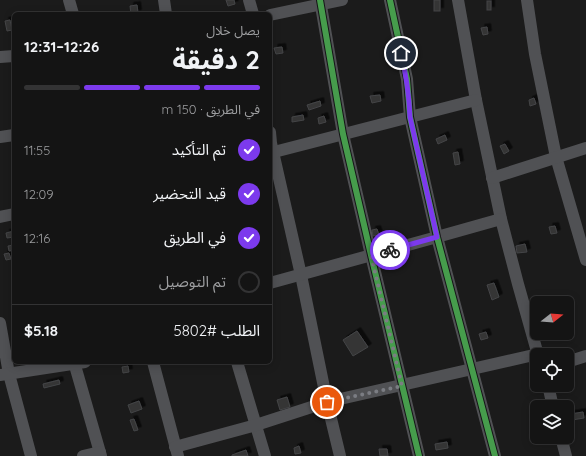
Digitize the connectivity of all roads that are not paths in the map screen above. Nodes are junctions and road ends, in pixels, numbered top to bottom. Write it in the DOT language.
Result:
graph roads {
  1 [pos="69,0"];
  2 [pos="164,0"];
  3 [pos="249,0"];
  4 [pos="342,0"];
  5 [pos="390,0"];
  6 [pos="458,0"];
  7 [pos="527,0"];
  8 [pos="320,2"];
  9 [pos="72,12"];
  10 [pos="166,12"];
  11 [pos="252,12"];
  12 [pos="272,14"];
  13 [pos="12,56"];
  14 [pos="0,57"];
  15 [pos="476,100"];
  16 [pos="410,117"];
  17 [pos="344,134"];
  18 [pos="12,135"];
  19 [pos="0,137"];
  20 [pos="272,143"];
  21 [pos="272,147"];
  22 [pos="586,148"];
  23 [pos="556,157"];
  24 [pos="492,178"];
  25 [pos="12,214"];
  26 [pos="0,217"];
  27 [pos="500,218"];
  28 [pos="437,237"];
  29 [pos="371,255"];
  30 [pos="586,260"];
  31 [pos="301,275"];
  32 [pos="272,282"];
  33 [pos="0,323"];
  34 [pos="536,348"];
  35 [pos="586,356"];
  36 [pos="530,357"];
  37 [pos="574,360"];
  38 [pos="72,364"];
  39 [pos="78,364"];
  40 [pos="154,364"];
  41 [pos="238,364"];
  42 [pos="472,370"];
  43 [pos="5,375"];
  44 [pos="402,386"];
  45 [pos="327,402"];
  46 [pos="256,425"];
  47 [pos="563,444"];
  48 [pos="177,451"];
  49 [pos="101,454"];
  50 [pos="31,456"];
  51 [pos="83,456"];
  52 [pos="265,456"];
  53 [pos="340,456"];
  54 [pos="419,456"];
  55 [pos="495,456"];
  56 [pos="566,456"];
  1 -- 9 [label="street"];
  2 -- 10 [label="street"];
  3 -- 11 [label="street"];
  4 -- 8 [label="street"];
  5 -- 16 [label="street"];
  6 -- 15 [label="street"];
  7 -- 23 [label="street"];
  8 -- 12 [label="street"];
  8 -- 17 [label="street"];
  13 -- 14 [label="street"];
  15 -- 16 [label="street"];
  15 -- 24 [label="street"];
  16 -- 17 [label="street"];
  16 -- 28 [label="street"];
  17 -- 20 [label="street"];
  17 -- 29 [label="street"];
  18 -- 19 [label="street"];
  21 -- 31 [label="street"];
  22 -- 23 [label="street"];
  23 -- 24 [label="street"];
  23 -- 30 [label="street"];
  24 -- 27 [label="street"];
  25 -- 26 [label="street"];
  27 -- 28 [label="street"];
  27 -- 34 [label="street"];
  28 -- 29 [label="street"];
  28 -- 42 [label="street"];
  29 -- 31 [label="street"];
  29 -- 44 [label="street"];
  31 -- 32 [label="street"];
  31 -- 45 [label="street"];
  33 -- 43 [label="street"];
  35 -- 37 [label="street"];
  36 -- 42 [label="street"];
  38 -- 43 [label="street"];
  39 -- 49 [label="street"];
  40 -- 48 [label="street"];
  41 -- 46 [label="street"];
  42 -- 44 [label="street"];
  42 -- 55 [label="street"];
  43 -- 50 [label="street"];
  44 -- 45 [label="street"];
  44 -- 54 [label="street"];
  45 -- 46 [label="street"];
  45 -- 53 [label="street"];
  46 -- 48 [label="street"];
  46 -- 52 [label="street"];
  47 -- 56 [label="street"];
  49 -- 51 [label="street"];
}
